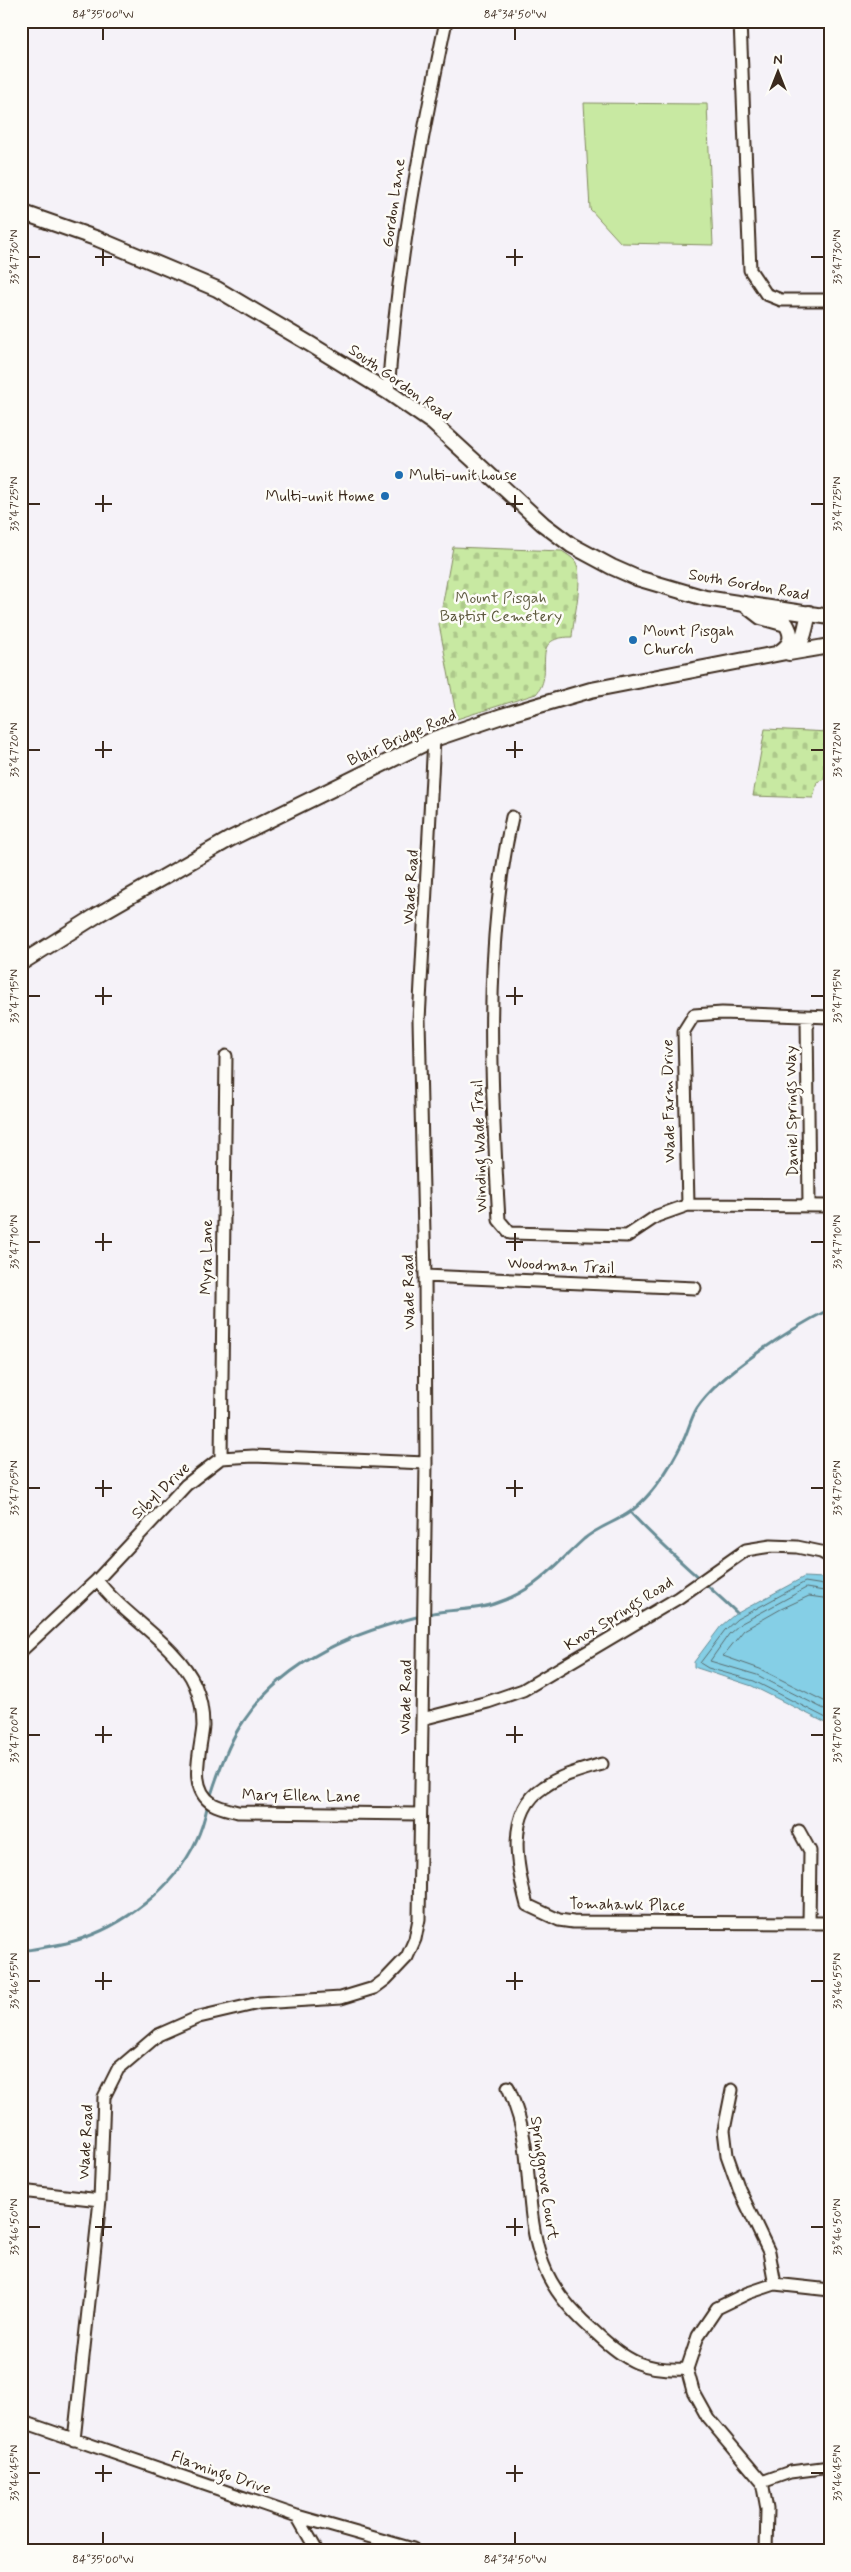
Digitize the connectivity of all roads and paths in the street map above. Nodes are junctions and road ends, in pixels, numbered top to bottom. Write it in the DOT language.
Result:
graph roads {
  1 [pos="446,21"];
  2 [pos="740,21"];
  3 [pos="21,212"];
  4 [pos="830,300"];
  5 [pos="388,392"];
  6 [pos="746,606"];
  7 [pos="809,613"];
  8 [pos="830,617"];
  9 [pos="830,646"];
  10 [pos="776,654"];
  11 [pos="434,739"];
  12 [pos="512,817"];
  13 [pos="21,963"];
  14 [pos="807,1017"];
  15 [pos="830,1017"];
  16 [pos="226,1056"];
  17 [pos="688,1206"];
  18 [pos="809,1206"];
  19 [pos="830,1206"];
  20 [pos="426,1276"];
  21 [pos="696,1288"];
  22 [pos="221,1458"];
  23 [pos="426,1463"];
  24 [pos="830,1557"];
  25 [pos="97,1580"];
  26 [pos="21,1651"];
  27 [pos="422,1719"];
  28 [pos="602,1764"];
  29 [pos="420,1814"];
  30 [pos="798,1831"];
  31 [pos="809,1923"];
  32 [pos="830,1923"];
  33 [pos="508,2087"];
  34 [pos="732,2090"];
  35 [pos="21,2192"];
  36 [pos="100,2200"];
  37 [pos="775,2284"];
  38 [pos="830,2290"];
  39 [pos="687,2369"];
  40 [pos="21,2422"];
  41 [pos="74,2440"];
  42 [pos="830,2467"];
  43 [pos="762,2482"];
  44 [pos="298,2516"];
  45 [pos="413,2550"];
  46 [pos="317,2551"];
  47 [pos="766,2551"];
  1 -- 5 [label="street, Gordon Lane"];
  2 -- 4 [label="street"];
  3 -- 5 [label="street, South Gordon Road"];
  5 -- 6 [label="street, South Gordon Road"];
  6 -- 7 [label="street, South Gordon Road"];
  6 -- 10 [label="street"];
  7 -- 8 [label="street, South Gordon Road"];
  7 -- 10 [label="street, Blair Bridge Road"];
  9 -- 10 [label="street"];
  10 -- 11 [label="street, Blair Bridge Road"];
  11 -- 13 [label="street, Blair Bridge Road"];
  11 -- 20 [label="street, Wade Road"];
  12 -- 17 [label="street, Winding Wade Trail"];
  14 -- 15 [label="street, Wade Farm Drive"];
  14 -- 17 [label="street, Wade Farm Drive"];
  14 -- 18 [label="street, Daniel Springs Way"];
  16 -- 22 [label="street, Myra Lane"];
  17 -- 18 [label="street, Winding Wade Trail"];
  18 -- 19 [label="street, Winding Wade Trail"];
  20 -- 21 [label="street, Woodman Trail"];
  20 -- 23 [label="street, Wade Road"];
  22 -- 23 [label="street"];
  22 -- 25 [label="street, Sibyl Drive"];
  23 -- 27 [label="street, Wade Road"];
  24 -- 27 [label="street, Knox Springs Road"];
  25 -- 26 [label="street, Sibyl Drive"];
  25 -- 29 [label="street, Mary Ellen Lane"];
  27 -- 29 [label="street, Wade Road"];
  28 -- 31 [label="street, Tomahawk Place"];
  29 -- 36 [label="street, Wade Road"];
  30 -- 31 [label="street"];
  31 -- 32 [label="street, Tomahawk Place"];
  33 -- 39 [label="street, Springgrove Court"];
  34 -- 37 [label="street"];
  35 -- 36 [label="street"];
  36 -- 41 [label="street, Wade Road"];
  37 -- 38 [label="street"];
  37 -- 39 [label="street"];
  39 -- 43 [label="street"];
  40 -- 41 [label="street, Flamingo Drive"];
  41 -- 44 [label="street, Flamingo Drive"];
  42 -- 43 [label="street"];
  43 -- 47 [label="street"];
  44 -- 45 [label="street, Flamingo Drive"];
  44 -- 46 [label="street"];
}
